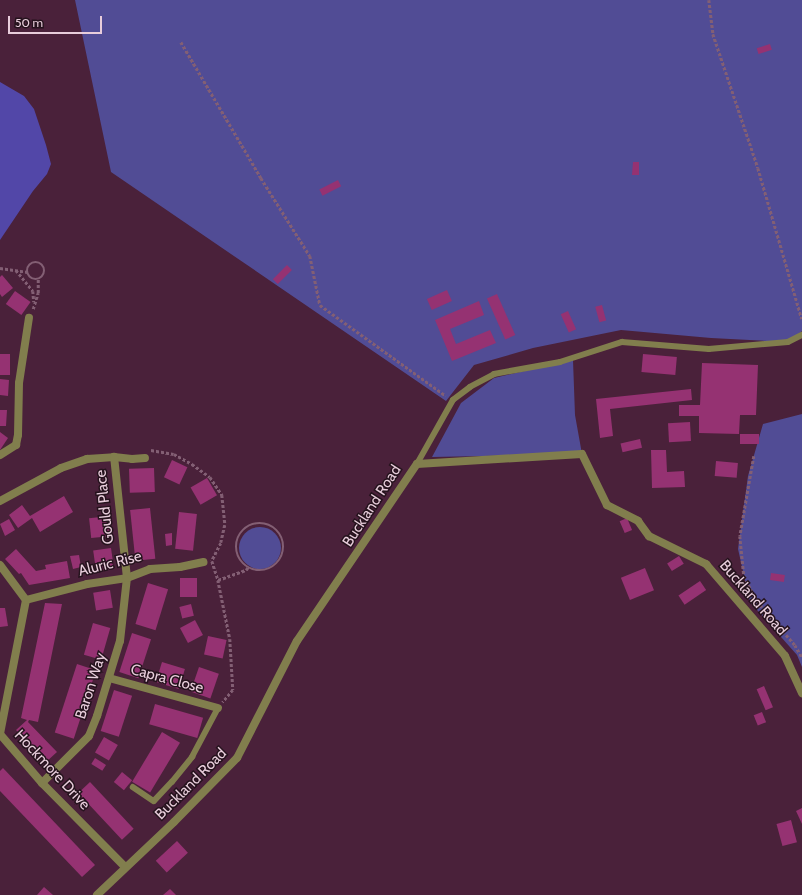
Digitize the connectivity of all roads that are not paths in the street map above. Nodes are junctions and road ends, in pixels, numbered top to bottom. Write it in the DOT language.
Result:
graph roads {
  1 [pos="29,318"];
  2 [pos="802,335"];
  3 [pos="0,455"];
  4 [pos="114,457"];
  5 [pos="145,458"];
  6 [pos="417,464"];
  7 [pos="0,501"];
  8 [pos="203,562"];
  9 [pos="0,565"];
  10 [pos="127,578"];
  11 [pos="26,600"];
  12 [pos="108,678"];
  13 [pos="802,694"];
  14 [pos="218,708"];
  15 [pos="42,783"];
  16 [pos="133,787"];
  17 [pos="125,867"];
  18 [pos="97,895"];
  1 -- 3 [label="street"];
  2 -- 6 [label="lane"];
  4 -- 5 [label="street, Gould Place"];
  4 -- 7 [label="street, Gould Place"];
  4 -- 10 [label="street, Gould Place"];
  6 -- 13 [label="street, Buckland Road"];
  6 -- 17 [label="street, Buckland Road"];
  8 -- 10 [label="street, Aluric Rise"];
  9 -- 11 [label="street"];
  10 -- 11 [label="street, Aluric Rise"];
  10 -- 12 [label="street, Baron Way"];
  11 -- 15 [label="street, Hockmore Drive"];
  12 -- 14 [label="street, Capra Close"];
  12 -- 15 [label="street, Baron Way"];
  14 -- 16 [label="lane"];
  15 -- 17 [label="street, Hockmore Drive"];
  17 -- 18 [label="street, Buckland Road"];
}
